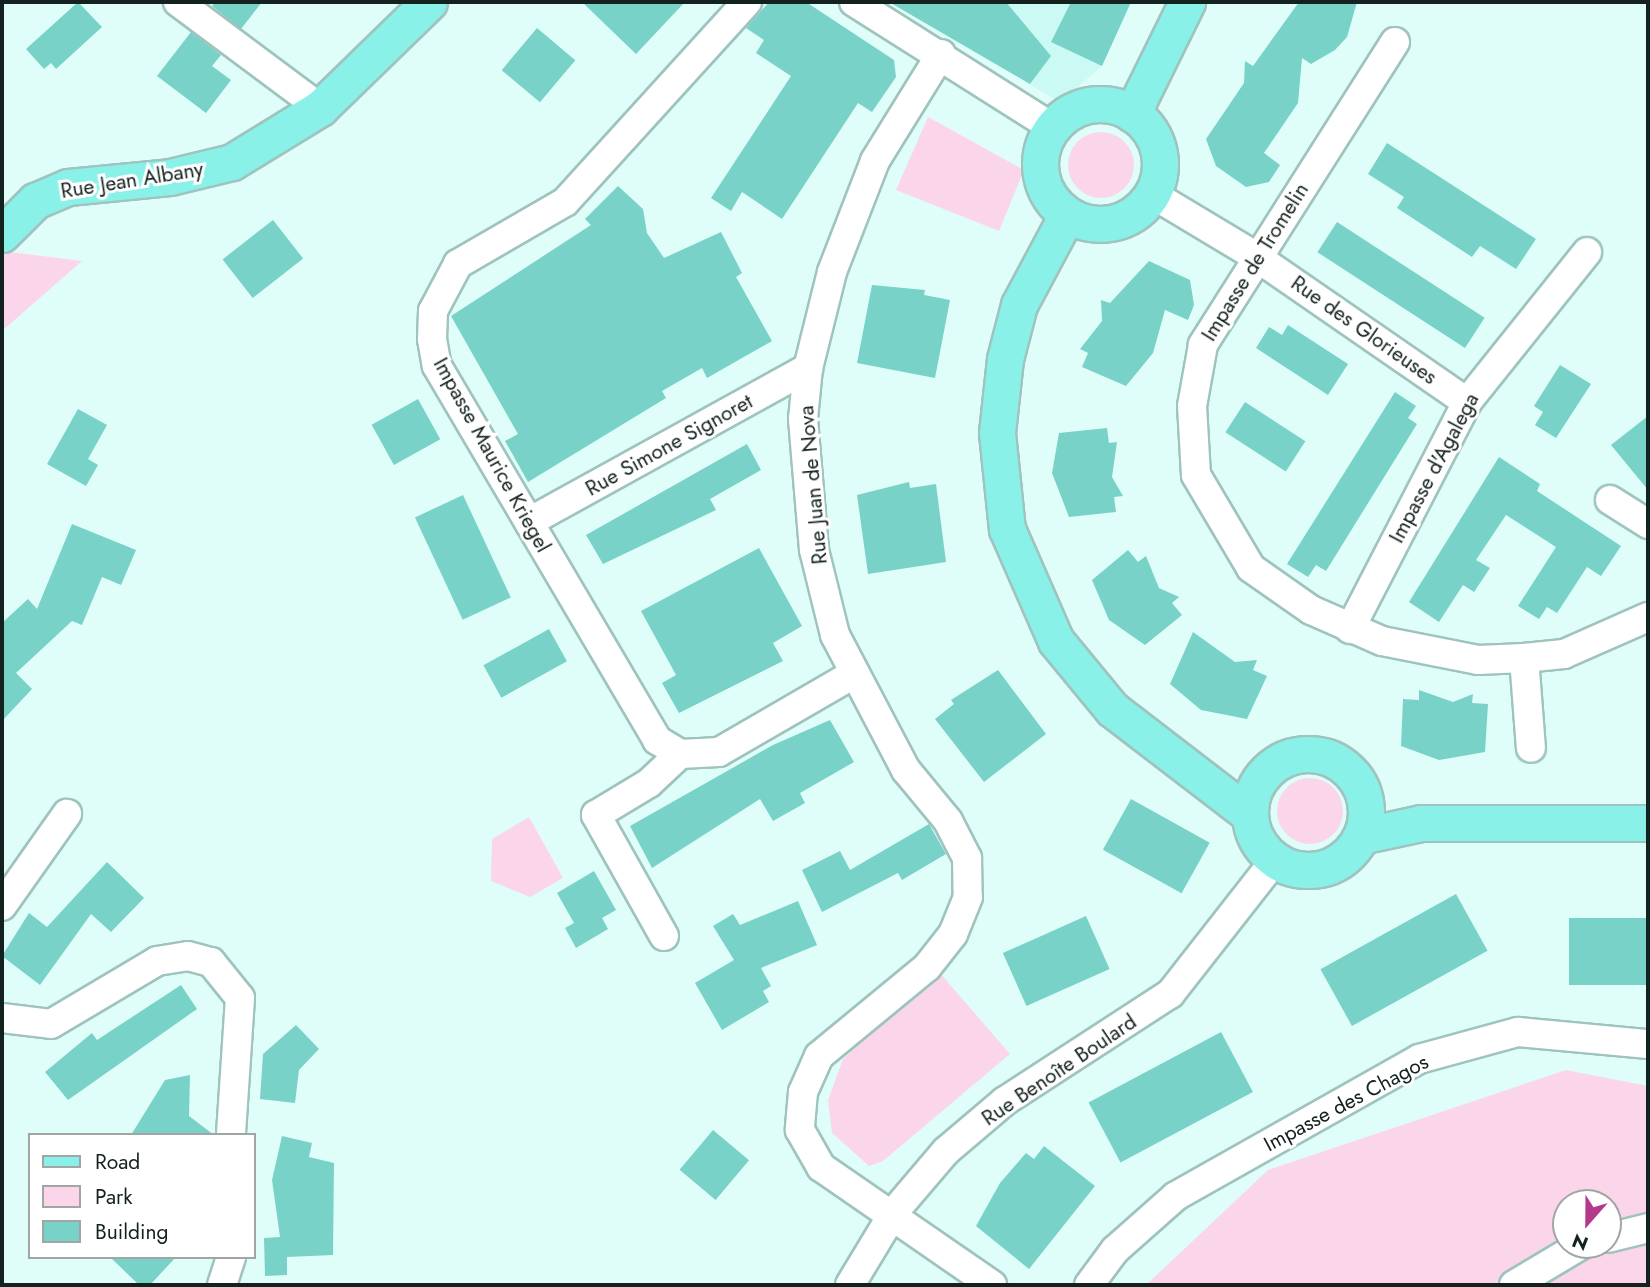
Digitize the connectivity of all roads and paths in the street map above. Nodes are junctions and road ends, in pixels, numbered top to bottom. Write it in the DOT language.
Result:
graph roads {
  1 [pos="178,2"];
  2 [pos="429,2"];
  3 [pos="747,2"];
  4 [pos="854,2"];
  5 [pos="1187,2"];
  6 [pos="1395,42"];
  7 [pos="941,54"];
  8 [pos="320,108"];
  9 [pos="1132,114"];
  10 [pos="1052,127"];
  11 [pos="1152,194"];
  12 [pos="1067,215"];
  13 [pos="2,234"];
  14 [pos="1587,252"];
  15 [pos="1255,256"];
  16 [pos="808,368"];
  17 [pos="1468,402"];
  18 [pos="1610,500"];
  19 [pos="530,522"];
  20 [pos="1648,524"];
  21 [pos="1648,617"];
  22 [pos="1350,629"];
  23 [pos="1524,658"];
  24 [pos="852,674"];
  25 [pos="1531,748"];
  26 [pos="680,754"];
  27 [pos="1181,766"];
  28 [pos="1259,780"];
  29 [pos="67,814"];
  30 [pos="1249,814"];
  31 [pos="1364,820"];
  32 [pos="1648,823"];
  33 [pos="1275,860"];
  34 [pos="2,906"];
  35 [pos="664,936"];
  36 [pos="2,1018"];
  37 [pos="1648,1044"];
  38 [pos="231,1133"];
  39 [pos="894,1212"];
  40 [pos="1648,1228"];
  41 [pos="1622,1234"];
  42 [pos="230,1259"];
  43 [pos="1558,1259"];
  44 [pos="222,1285"];
  45 [pos="850,1285"];
  46 [pos="992,1285"];
  47 [pos="1090,1285"];
  48 [pos="1514,1285"];
  1 -- 8 [label="street"];
  2 -- 8 [label="main road, Rue Jean Albany"];
  3 -- 19 [label="street, Impasse Maurice Kriegel"];
  4 -- 7 [label="street"];
  5 -- 9 [label="main road"];
  6 -- 15 [label="street, Impasse de Tromelin"];
  7 -- 10 [label="street"];
  7 -- 16 [label="street, Rue Juan de Nova"];
  8 -- 13 [label="main road, Rue Jean Albany"];
  9 -- 10 [label="main road"];
  9 -- 11 [label="main road"];
  10 -- 12 [label="main road"];
  11 -- 12 [label="main road"];
  11 -- 15 [label="street, Rue des Glorieuses"];
  12 -- 27 [label="main road"];
  14 -- 17 [label="street, Impasse d'Agalega"];
  15 -- 17 [label="street, Rue des Glorieuses"];
  15 -- 22 [label="street, Impasse de Tromelin"];
  16 -- 19 [label="street, Rue Simone Signoret"];
  16 -- 24 [label="street, Rue Juan de Nova"];
  17 -- 22 [label="street, Impasse d'Agalega"];
  18 -- 20 [label="street"];
  19 -- 26 [label="street, Impasse Maurice Kriegel"];
  21 -- 23 [label="street, Impasse de Tromelin"];
  22 -- 23 [label="street, Impasse de Tromelin"];
  23 -- 25 [label="street"];
  24 -- 26 [label="street"];
  24 -- 39 [label="street, Rue Juan de Nova"];
  26 -- 35 [label="street"];
  27 -- 28 [label="main road"];
  27 -- 30 [label="main road"];
  28 -- 30 [label="main road"];
  28 -- 31 [label="main road"];
  29 -- 34 [label="street"];
  30 -- 33 [label="main road"];
  31 -- 32 [label="main road"];
  31 -- 33 [label="main road"];
  33 -- 39 [label="street, Rue Benoîte Boulard"];
  36 -- 38 [label="street"];
  37 -- 47 [label="street, Impasse des Chagos"];
  39 -- 45 [label="street, Rue Benoîte Boulard"];
  39 -- 46 [label="street"];
  40 -- 41 [label="street"];
  42 -- 44 [label="street"];
  43 -- 48 [label="street"];
}
